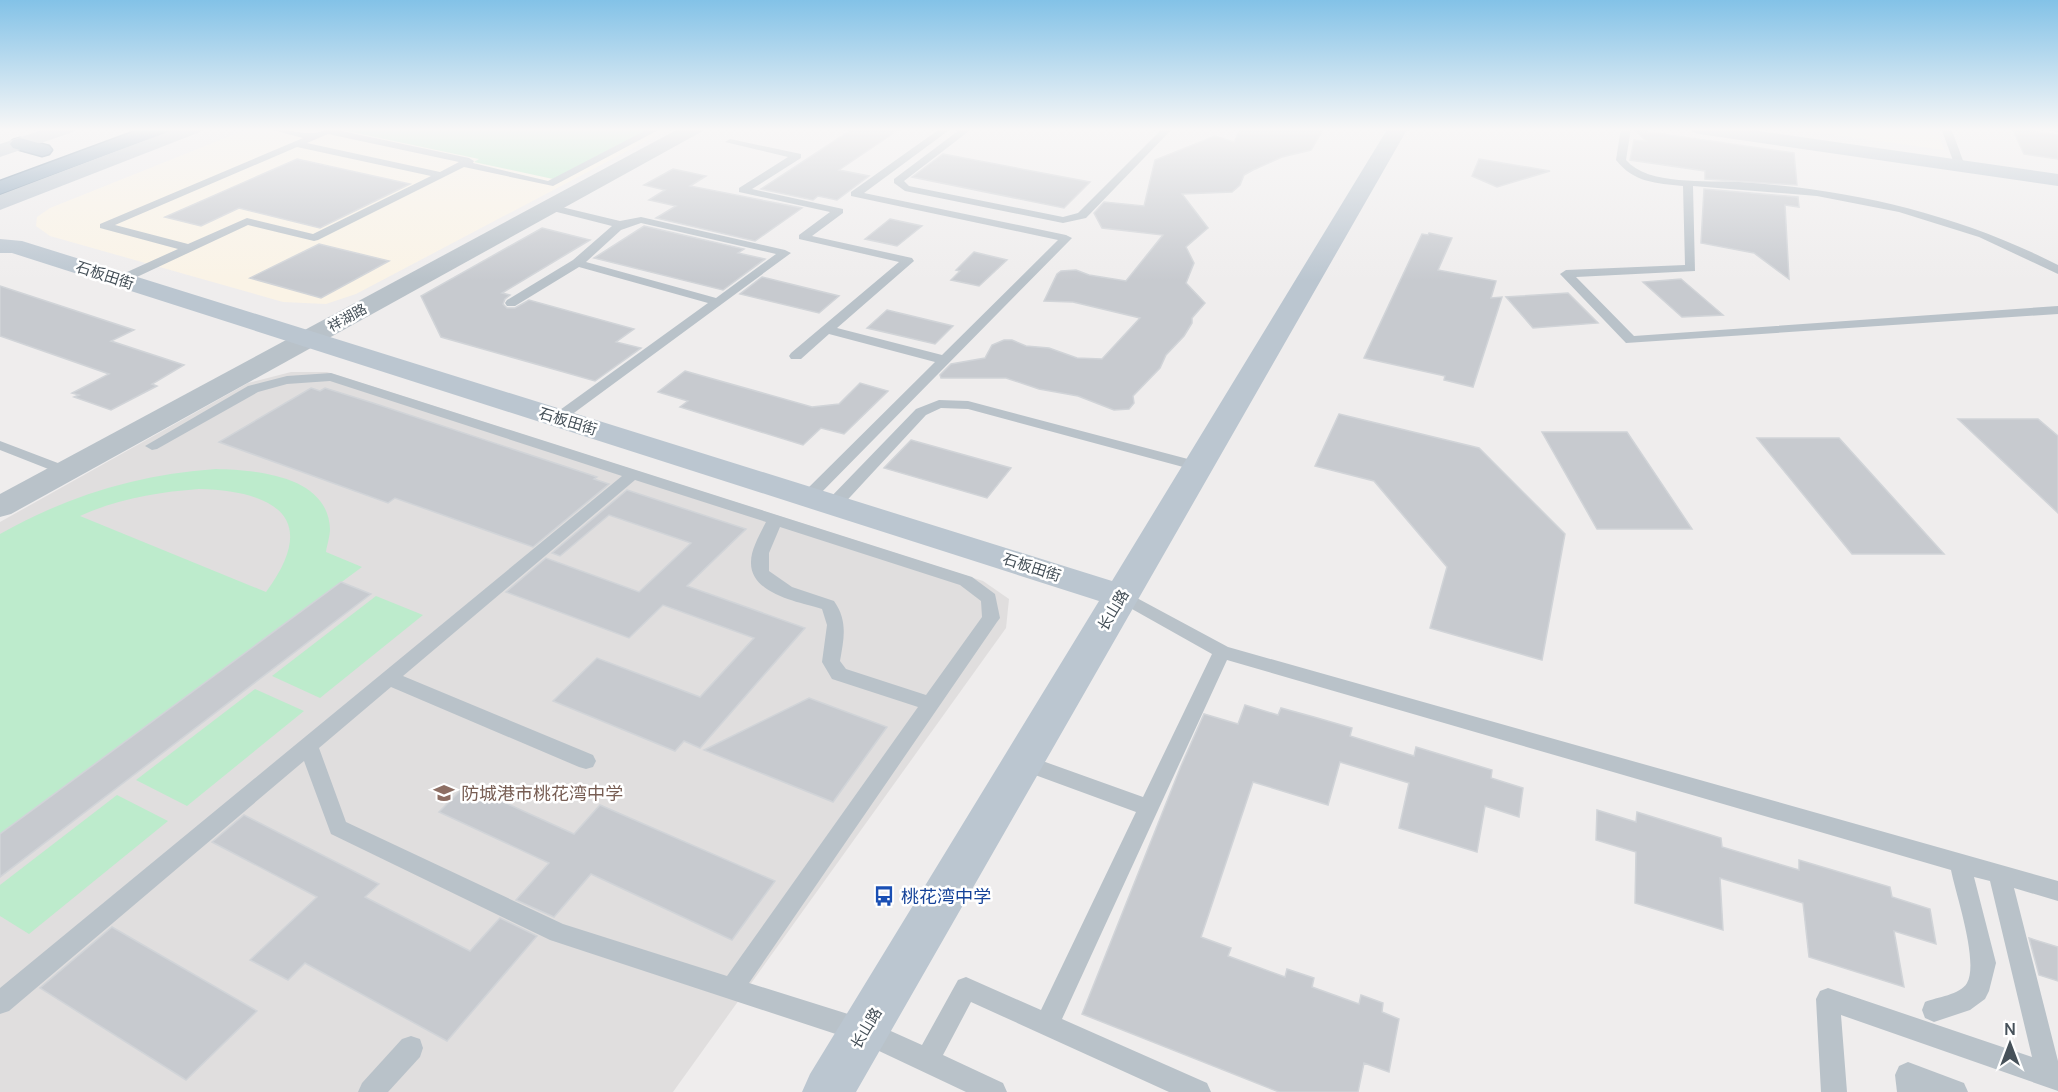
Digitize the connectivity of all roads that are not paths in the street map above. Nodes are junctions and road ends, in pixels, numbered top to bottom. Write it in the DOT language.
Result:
graph roads {
  1 [pos="24,179"];
  2 [pos="60,179"];
  3 [pos="214,179"];
  4 [pos="433,179"];
  5 [pos="527,179"];
  6 [pos="559,179"];
  7 [pos="600,179"];
  8 [pos="761,179"];
  9 [pos="876,179"];
  10 [pos="901,179"];
  11 [pos="1118,179"];
  12 [pos="1368,179"];
  13 [pos="1667,179"];
  14 [pos="1688,183"];
  15 [pos="47,184"];
  16 [pos="0,188"];
  17 [pos="0,202"];
  18 [pos="549,207"];
  19 [pos="0,218"];
  20 [pos="621,225"];
  21 [pos="5,242"];
  22 [pos="189,248"];
  23 [pos="577,263"];
  24 [pos="2058,270"];
  25 [pos="120,280"];
  26 [pos="718,302"];
  27 [pos="511,303"];
  28 [pos="2058,310"];
  29 [pos="827,329"];
  30 [pos="308,339"];
  31 [pos="796,356"];
  32 [pos="945,360"];
  33 [pos="558,418"];
  34 [pos="0,445"];
  35 [pos="152,446"];
  36 [pos="1198,466"];
  37 [pos="66,471"];
  38 [pos="633,474"];
  39 [pos="821,501"];
  40 [pos="0,507"];
  41 [pos="775,519"];
  42 [pos="1122,596"];
  43 [pos="1222,652"];
  44 [pos="390,678"];
  45 [pos="930,704"];
  46 [pos="308,746"];
  47 [pos="586,761"];
  48 [pos="1023,762"];
  49 [pos="1148,808"];
  50 [pos="1960,863"];
  51 [pos="1999,874"];
  52 [pos="2058,891"];
  53 [pos="732,988"];
  54 [pos="0,1003"];
  55 [pos="1934,1010"];
  56 [pos="1047,1024"];
  57 [pos="864,1031"];
  58 [pos="411,1048"];
  59 [pos="927,1060"];
  60 [pos="2053,1076"];
  61 [pos="371,1092"];
  62 [pos="828,1092"];
  63 [pos="994,1092"];
  64 [pos="1198,1092"];
  65 [pos="1834,1092"];
  66 [pos="1910,1092"];
  67 [pos="1955,1092"];
  1 -- 16 [label="highway"];
  2 -- 15 [label="street"];
  3 -- 22 [label="lane"];
  4 -- 22 [label="lane"];
  5 -- 6 [label="lane"];
  7 -- 18 [label="street, 祥湖路"];
  8 -- 29 [label="lane"];
  9 -- 32 [label="lane"];
  10 -- 11 [label="lane"];
  12 -- 36 [label="street, 长山路"];
  13 -- 14 [label="lane"];
  14 -- 24 [label="lane"];
  14 -- 28 [label="lane"];
  15 -- 17 [label="street"];
  15 -- 19 [label="street"];
  18 -- 20 [label="lane"];
  18 -- 30 [label="street, 祥湖路"];
  20 -- 23 [label="lane"];
  20 -- 26 [label="lane"];
  21 -- 25 [label="street, 石板田街"];
  22 -- 25 [label="lane"];
  23 -- 26 [label="lane"];
  23 -- 27 [label="lane"];
  25 -- 30 [label="street, 石板田街"];
  26 -- 33 [label="lane"];
  29 -- 31 [label="lane"];
  29 -- 32 [label="lane"];
  30 -- 33 [label="street, 石板田街"];
  30 -- 37 [label="street, 祥湖路"];
  32 -- 39 [label="lane"];
  33 -- 39 [label="street, 石板田街"];
  34 -- 37 [label="lane"];
  35 -- 38 [label="lane"];
  36 -- 39 [label="lane"];
  36 -- 42 [label="street, 长山路"];
  37 -- 40 [label="street, 祥湖路"];
  38 -- 41 [label="lane"];
  38 -- 44 [label="lane"];
  39 -- 42 [label="street, 石板田街"];
  41 -- 45 [label="lane"];
  41 -- 45 [label="lane"];
  42 -- 43 [label="lane"];
  42 -- 48 [label="street, 长山路"];
  43 -- 49 [label="lane"];
  43 -- 50 [label="lane"];
  44 -- 46 [label="lane"];
  44 -- 47 [label="lane"];
  45 -- 53 [label="lane"];
  46 -- 53 [label="lane"];
  46 -- 54 [label="lane"];
  48 -- 49 [label="lane"];
  48 -- 57 [label="street, 长山路"];
  49 -- 56 [label="lane"];
  50 -- 51 [label="lane"];
  50 -- 55 [label="lane"];
  51 -- 52 [label="lane"];
  51 -- 60 [label="lane"];
  53 -- 57 [label="lane"];
  56 -- 59 [label="lane"];
  56 -- 64 [label="lane"];
  57 -- 59 [label="lane"];
  57 -- 62 [label="street, 长山路"];
  58 -- 61 [label="lane"];
  59 -- 63 [label="lane"];
  60 -- 65 [label="lane"];
  66 -- 67 [label="lane"];
}
